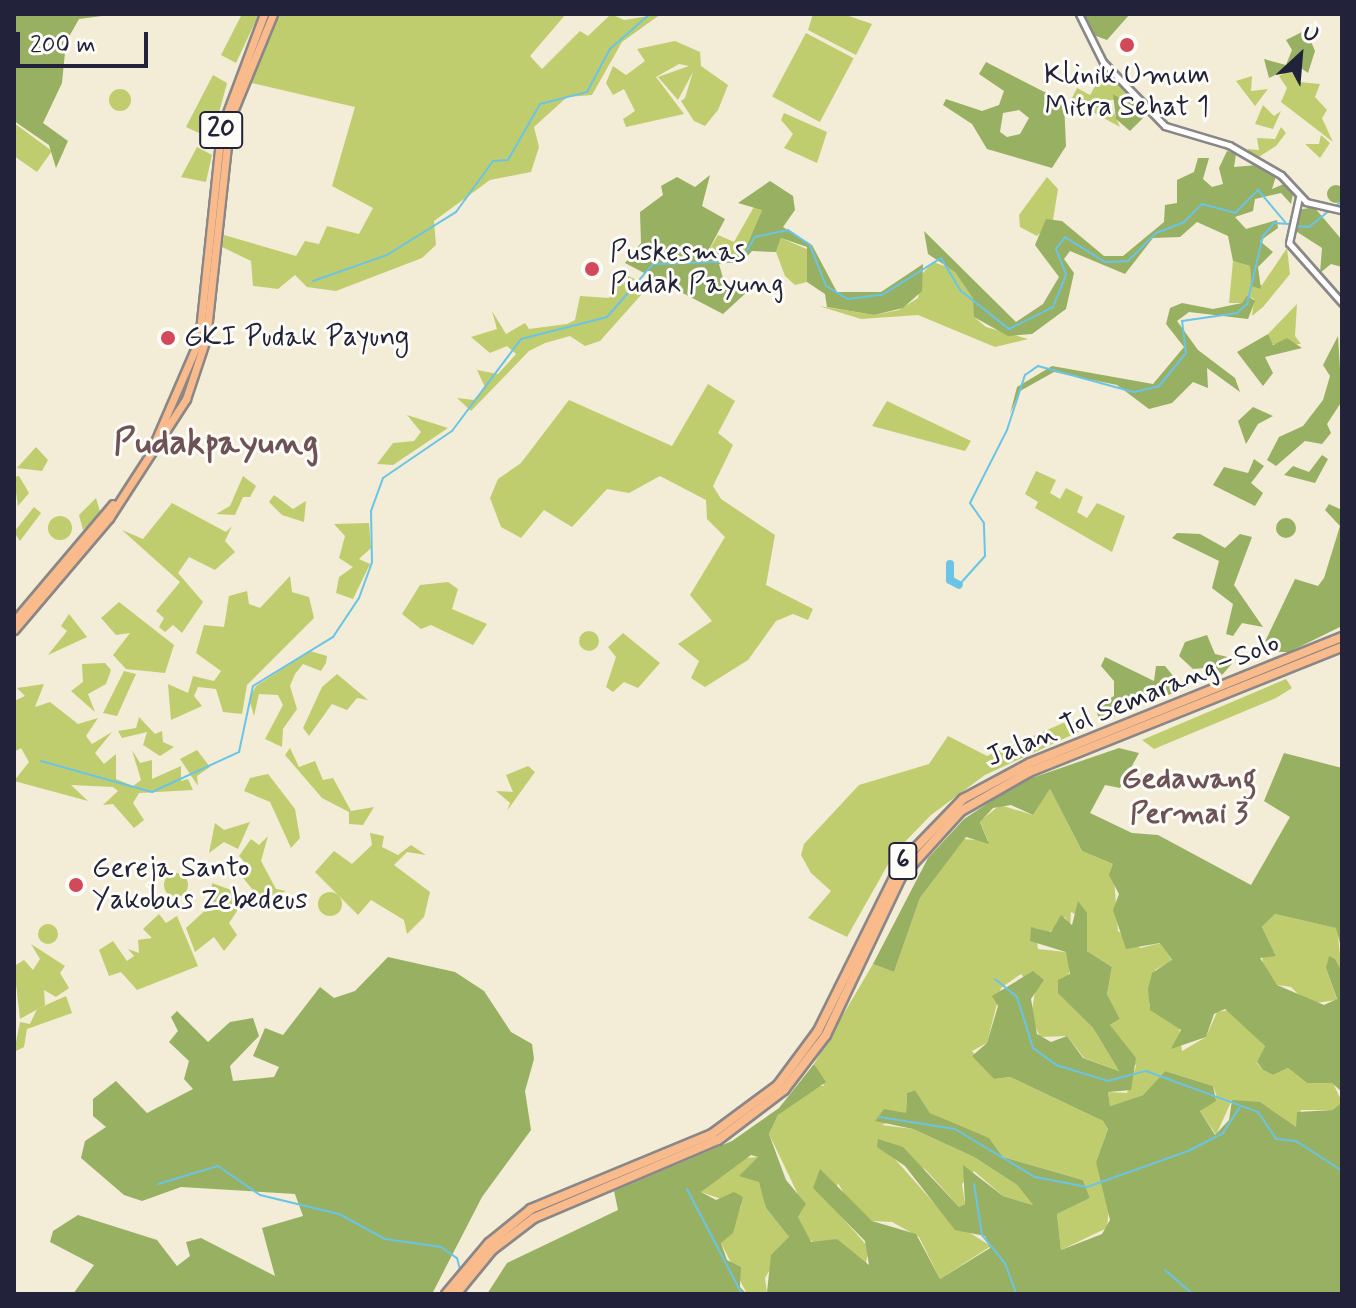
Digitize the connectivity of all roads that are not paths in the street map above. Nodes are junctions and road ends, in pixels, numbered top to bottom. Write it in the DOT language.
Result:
graph roads {
  1 [pos="264,14"];
  2 [pos="273,14"];
  3 [pos="1079,14"];
  4 [pos="224,133"];
  5 [pos="1299,197"];
  6 [pos="1342,210"];
  7 [pos="1342,303"];
  8 [pos="14,621"];
  9 [pos="14,630"];
  10 [pos="1342,637"];
  11 [pos="1342,647"];
  12 [pos="566,1197"];
  13 [pos="446,1294"];
  14 [pos="456,1294"];
  1 -- 4 [label="highway, 20"];
  2 -- 4 [label="highway, 20"];
  3 -- 5 [label="street"];
  4 -- 8 [label="highway, 20"];
  4 -- 9 [label="highway, 20"];
  5 -- 6 [label="street"];
  5 -- 7 [label="street"];
  10 -- 12 [label="highway, Jalan Tol Semarang–Solo / 6"];
  11 -- 12 [label="highway, Jalan Tol Semarang–Solo / 6"];
  12 -- 13 [label="highway, Jalan Tol Semarang–Solo / 6"];
  12 -- 14 [label="highway, Jalan Tol Semarang–Solo / 6"];
}
